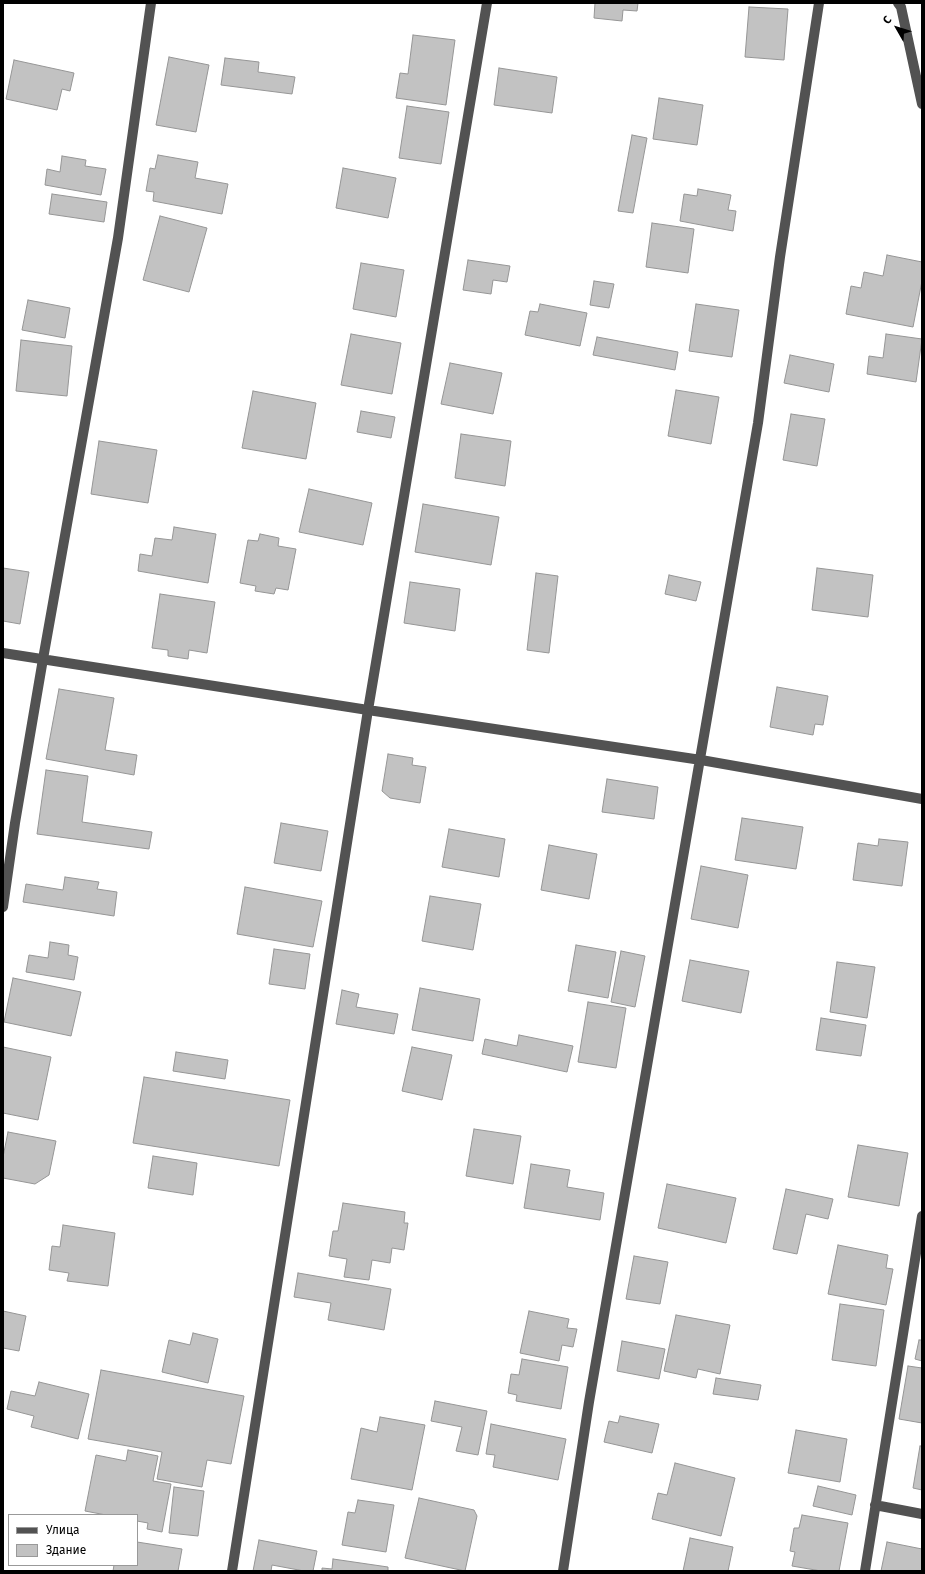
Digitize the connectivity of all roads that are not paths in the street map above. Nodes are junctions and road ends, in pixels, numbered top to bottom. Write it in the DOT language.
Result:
graph roads {
  1 [pos="152,3"];
  2 [pos="487,3"];
  3 [pos="819,3"];
  4 [pos="898,3"];
  5 [pos="922,104"];
  6 [pos="3,653"];
  7 [pos="43,659"];
  8 [pos="368,710"];
  9 [pos="701,760"];
  10 [pos="922,799"];
  11 [pos="3,907"];
  12 [pos="922,1216"];
  13 [pos="875,1505"];
  14 [pos="922,1514"];
  15 [pos="232,1571"];
  16 [pos="564,1571"];
  17 [pos="865,1571"];
  1 -- 7 [label="street"];
  2 -- 8 [label="street"];
  3 -- 9 [label="street"];
  4 -- 5 [label="street"];
  6 -- 7 [label="street"];
  7 -- 8 [label="street"];
  7 -- 11 [label="street"];
  8 -- 9 [label="street"];
  8 -- 15 [label="street"];
  9 -- 10 [label="street"];
  9 -- 16 [label="street"];
  12 -- 13 [label="street"];
  13 -- 14 [label="street"];
  13 -- 17 [label="street"];
}
